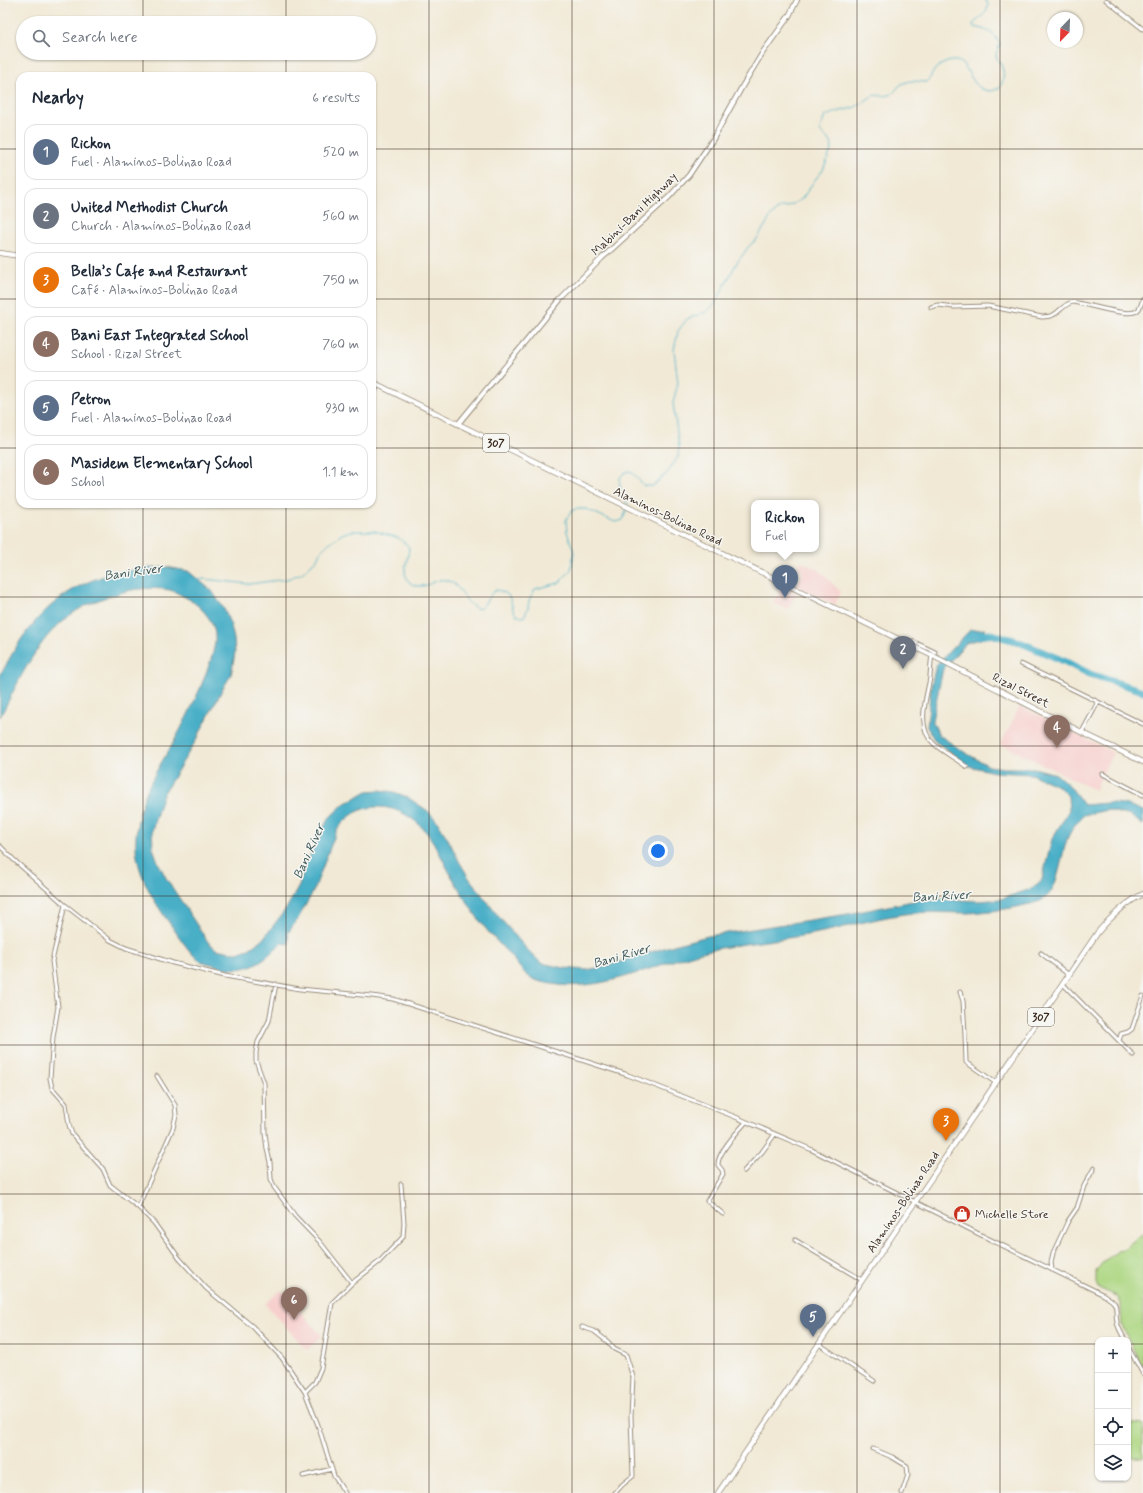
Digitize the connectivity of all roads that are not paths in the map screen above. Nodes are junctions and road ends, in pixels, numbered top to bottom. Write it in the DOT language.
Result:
graph roads {
  1 [pos="797,0"];
  2 [pos="1106,0"];
  3 [pos="1143,28"];
  4 [pos="0,253"];
  5 [pos="16,255"];
  6 [pos="1143,298"];
  7 [pos="931,308"];
  8 [pos="378,384"];
  9 [pos="376,389"];
  10 [pos="458,424"];
  11 [pos="934,655"];
  12 [pos="1021,664"];
  13 [pos="955,668"];
  14 [pos="1098,702"];
  15 [pos="1143,724"];
  16 [pos="1082,732"];
  17 [pos="1143,762"];
  18 [pos="967,766"];
  19 [pos="1103,774"];
  20 [pos="1143,795"];
  21 [pos="0,846"];
  22 [pos="1143,894"];
  23 [pos="66,905"];
  24 [pos="1041,953"];
  25 [pos="1069,975"];
  26 [pos="276,984"];
  27 [pos="1063,984"];
  28 [pos="960,992"];
  29 [pos="1143,996"];
  30 [pos="1119,1041"];
  31 [pos="1134,1056"];
  32 [pos="157,1076"];
  33 [pos="996,1083"];
  34 [pos="746,1122"];
  35 [pos="775,1134"];
  36 [pos="1094,1168"];
  37 [pos="744,1171"];
  38 [pos="401,1184"];
  39 [pos="915,1203"];
  40 [pos="138,1207"];
  41 [pos="723,1214"];
  42 [pos="795,1240"];
  43 [pos="1052,1270"];
  44 [pos="862,1280"];
  45 [pos="352,1283"];
  46 [pos="582,1327"];
  47 [pos="1123,1337"];
  48 [pos="818,1344"];
  49 [pos="1131,1352"];
  50 [pos="1143,1374"];
  51 [pos="874,1381"];
  52 [pos="305,1392"];
  53 [pos="873,1449"];
  54 [pos="332,1469"];
  55 [pos="303,1476"];
  56 [pos="345,1493"];
  57 [pos="615,1493"];
  58 [pos="718,1493"];
  59 [pos="902,1493"];
  1 -- 10 [label="main road, Mabini-Bani Highway"];
  2 -- 3 [label="street"];
  4 -- 5 [label="main road"];
  6 -- 7 [label="street"];
  8 -- 9 [label="street"];
  8 -- 10 [label="main road, Alaminos-Bolinao Road / 307"];
  10 -- 11 [label="main road, Alaminos-Bolinao Road / 307"];
  11 -- 13 [label="main road, Alaminos-Bolinao Road / 307"];
  11 -- 18 [label="street"];
  12 -- 14 [label="street"];
  13 -- 16 [label="main road, Rizal Street / 307"];
  14 -- 15 [label="street"];
  14 -- 16 [label="street"];
  16 -- 17 [label="main road, Rizal Street / 307"];
  19 -- 20 [label="street"];
  21 -- 23 [label="street"];
  22 -- 25 [label="main road, Alaminos-Bolinao Road / 307"];
  23 -- 26 [label="street"];
  23 -- 40 [label="street"];
  24 -- 25 [label="street"];
  25 -- 27 [label="main road, Alaminos-Bolinao Road / 307"];
  26 -- 34 [label="street"];
  26 -- 45 [label="street"];
  27 -- 30 [label="street"];
  27 -- 33 [label="main road, Alaminos-Bolinao Road / 307"];
  28 -- 33 [label="street"];
  29 -- 30 [label="street"];
  30 -- 31 [label="street"];
  32 -- 40 [label="street"];
  33 -- 39 [label="main road, Alaminos-Bolinao Road / 307"];
  34 -- 35 [label="street"];
  34 -- 41 [label="street"];
  35 -- 37 [label="street"];
  35 -- 39 [label="street"];
  36 -- 43 [label="street"];
  38 -- 45 [label="street"];
  39 -- 43 [label="street"];
  39 -- 44 [label="main road, Alaminos-Bolinao Road / 307"];
  40 -- 52 [label="street"];
  42 -- 44 [label="street"];
  43 -- 47 [label="street"];
  44 -- 48 [label="main road, Alaminos-Bolinao Road / 307"];
  45 -- 52 [label="street"];
  46 -- 57 [label="street"];
  48 -- 51 [label="street"];
  48 -- 58 [label="main road, Alaminos-Bolinao Road / 307"];
  49 -- 50 [label="street"];
  52 -- 54 [label="street"];
  53 -- 59 [label="street"];
  54 -- 55 [label="street"];
  54 -- 56 [label="street"];
}
